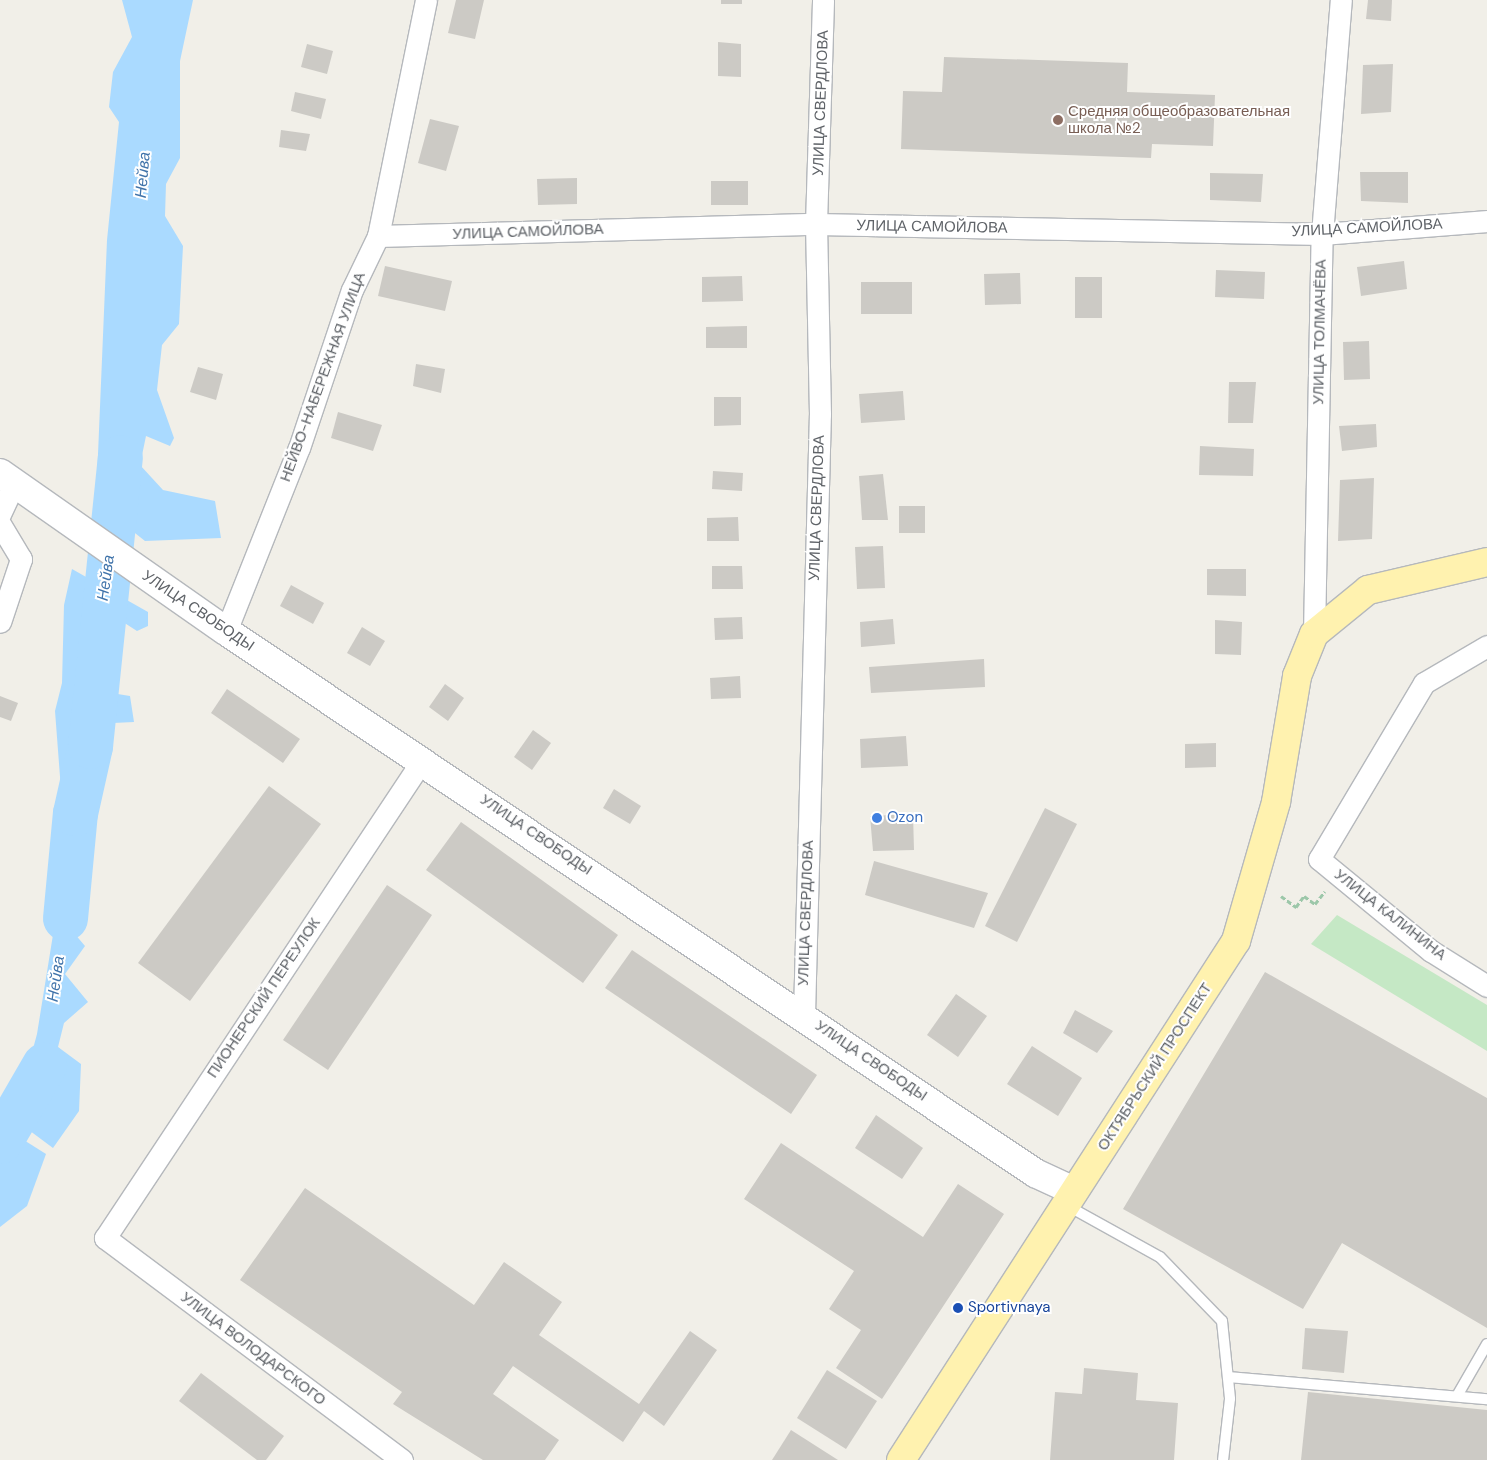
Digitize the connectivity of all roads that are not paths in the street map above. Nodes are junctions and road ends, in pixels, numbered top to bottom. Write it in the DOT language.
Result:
graph roads {
  1 [pos="426,0"];
  2 [pos="823,0"];
  3 [pos="1341,0"];
  4 [pos="1487,221"];
  5 [pos="816,224"];
  6 [pos="1322,234"];
  7 [pos="378,236"];
  8 [pos="7,478"];
  9 [pos="0,514"];
  10 [pos="0,524"];
  11 [pos="1487,562"];
  12 [pos="0,622"];
  13 [pos="226,631"];
  14 [pos="1314,634"];
  15 [pos="1487,646"];
  16 [pos="423,759"];
  17 [pos="1487,986"];
  18 [pos="804,1016"];
  19 [pos="1070,1198"];
  20 [pos="105,1238"];
  21 [pos="1487,1344"];
  22 [pos="1228,1377"];
  23 [pos="1457,1396"];
  24 [pos="1487,1399"];
  25 [pos="402,1460"];
  26 [pos="901,1460"];
  27 [pos="1223,1460"];
  1 -- 7 [label="street, НЕЙВО-НАБЕРЕЖНАЯ УЛИЦА"];
  2 -- 5 [label="street, УЛИЦА СВЕРДЛОВА"];
  3 -- 6 [label="street, УЛИЦА ТОЛМАЧЁВА"];
  4 -- 6 [label="street, УЛИЦА САМОЙЛОВА"];
  5 -- 6 [label="street, УЛИЦА САМОЙЛОВА"];
  5 -- 7 [label="street, УЛИЦА САМОЙЛОВА"];
  5 -- 18 [label="street, УЛИЦА СВЕРДЛОВА"];
  6 -- 14 [label="street, УЛИЦА ТОЛМАЧЁВА"];
  7 -- 13 [label="street, НЕЙВО-НАБЕРЕЖНАЯ УЛИЦА"];
  8 -- 9 [label="street"];
  8 -- 13 [label="main road, УЛИЦА СВОБОДЫ"];
  10 -- 12 [label="street"];
  11 -- 14 [label="main road"];
  13 -- 16 [label="main road, УЛИЦА СВОБОДЫ"];
  14 -- 19 [label="main road, ОКТЯБРЬСКИЙ ПРОСПЕКТ"];
  15 -- 17 [label="street, УЛИЦА КАЛИНИНА"];
  16 -- 18 [label="main road, УЛИЦА СВОБОДЫ"];
  16 -- 20 [label="street, ПИОНЕРСКИЙ ПЕРЕУЛОК"];
  18 -- 19 [label="main road, УЛИЦА СВОБОДЫ"];
  19 -- 22 [label="lane"];
  19 -- 26 [label="main road, ОКТЯБРЬСКИЙ ПРОСПЕКТ"];
  20 -- 25 [label="street, УЛИЦА ВОЛОДАРСКОГО"];
  21 -- 23 [label="lane"];
  22 -- 23 [label="lane"];
  22 -- 27 [label="lane"];
  23 -- 24 [label="lane"];
}
